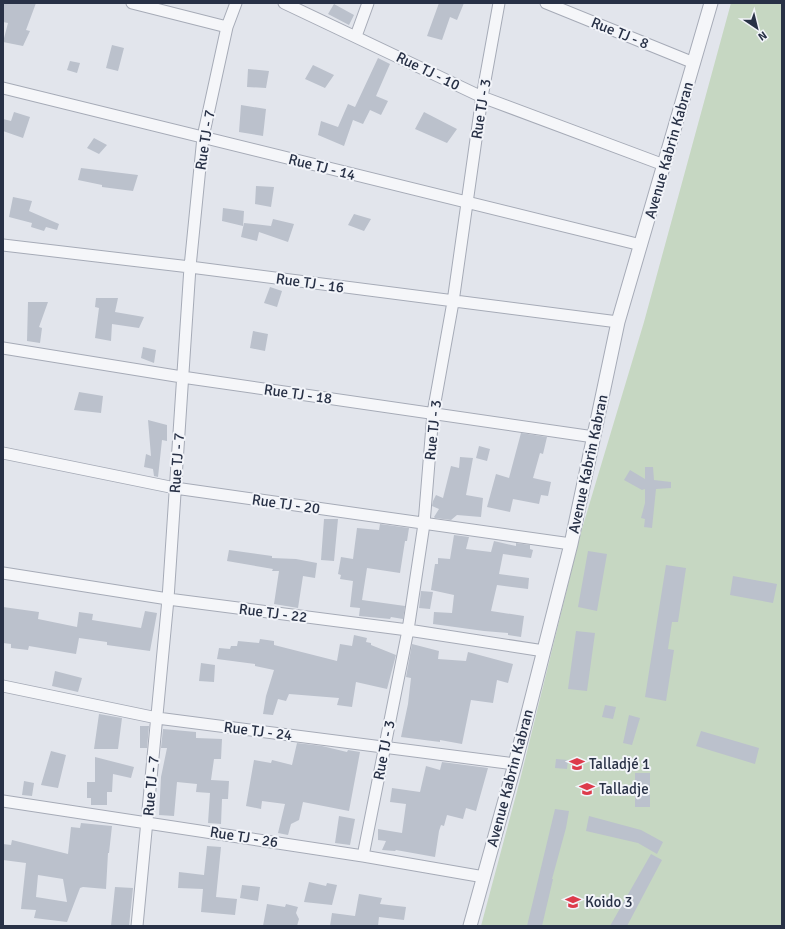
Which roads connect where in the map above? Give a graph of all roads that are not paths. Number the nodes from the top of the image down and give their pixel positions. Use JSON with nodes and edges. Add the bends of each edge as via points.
{"nodes":[{"id":1,"x":132,"y":3,"type":"edge"},
{"id":2,"x":236,"y":3,"type":"edge"},
{"id":3,"x":284,"y":3,"type":"edge"},
{"id":4,"x":368,"y":3,"type":"edge"},
{"id":5,"x":499,"y":3,"type":"edge"},
{"id":6,"x":546,"y":3,"type":"edge"},
{"id":7,"x":711,"y":3,"type":"edge"},
{"id":8,"x":227,"y":27,"type":"junction"},
{"id":9,"x":356,"y":36,"type":"junction"},
{"id":10,"x":694,"y":63,"type":"junction"},
{"id":11,"x":3,"y":88,"type":"edge"},
{"id":12,"x":482,"y":97,"type":"junction"},
{"id":13,"x":203,"y":137,"type":"junction"},
{"id":14,"x":664,"y":165,"type":"junction"},
{"id":15,"x":467,"y":202,"type":"junction"},
{"id":16,"x":3,"y":245,"type":"edge"},
{"id":17,"x":641,"y":245,"type":"junction"},
{"id":18,"x":190,"y":267,"type":"junction"},
{"id":19,"x":453,"y":302,"type":"junction"},
{"id":20,"x":618,"y":322,"type":"junction"},
{"id":21,"x":3,"y":348,"type":"edge"},
{"id":22,"x":182,"y":377,"type":"junction"},
{"id":23,"x":433,"y":413,"type":"junction"},
{"id":24,"x":594,"y":437,"type":"junction"},
{"id":25,"x":3,"y":453,"type":"edge"},
{"id":26,"x":175,"y":488,"type":"junction"},
{"id":27,"x":424,"y":524,"type":"junction"},
{"id":28,"x":571,"y":544,"type":"junction"},
{"id":29,"x":3,"y":573,"type":"edge"},
{"id":30,"x":168,"y":599,"type":"junction"},
{"id":31,"x":408,"y":630,"type":"junction"},
{"id":32,"x":544,"y":651,"type":"junction"},
{"id":33,"x":3,"y":686,"type":"edge"},
{"id":34,"x":157,"y":718,"type":"junction"},
{"id":35,"x":384,"y":747,"type":"junction"},
{"id":36,"x":515,"y":764,"type":"junction"},
{"id":37,"x":3,"y":801,"type":"edge"},
{"id":38,"x":147,"y":823,"type":"junction"},
{"id":39,"x":363,"y":856,"type":"junction"},
{"id":40,"x":484,"y":877,"type":"junction"},
{"id":41,"x":137,"y":926,"type":"edge"},
{"id":42,"x":470,"y":926,"type":"edge"}],
"edges":[{"from":1,"to":8,"type":"street"},
{"from":2,"to":8,"type":"street","name":"Rue TJ - 7"},
{"from":3,"to":9,"type":"street","name":"Rue TJ - 10"},
{"from":4,"to":9,"type":"street"},
{"from":5,"to":12,"type":"street","name":"Rue TJ - 3"},
{"from":6,"to":10,"type":"street","name":"Rue TJ - 8"},
{"from":7,"to":10,"type":"street","name":"Avenue Kabrin Kabran"},
{"from":8,"to":13,"type":"street","name":"Rue TJ - 7"},
{"from":9,"to":12,"type":"street","name":"Rue TJ - 10"},
{"from":10,"to":14,"type":"street","name":"Avenue Kabrin Kabran"},
{"from":11,"to":13,"type":"street","name":"Rue TJ - 14"},
{"from":12,"to":14,"type":"street","name":"Rue TJ - 10"},
{"from":12,"to":15,"type":"street","name":"Rue TJ - 3"},
{"from":13,"to":15,"type":"street","name":"Rue TJ - 14"},
{"from":13,"to":18,"type":"street","name":"Rue TJ - 7"},
{"from":14,"to":17,"type":"street","name":"Avenue Kabrin Kabran"},
{"from":15,"to":17,"type":"street","name":"Rue TJ - 14"},
{"from":15,"to":19,"type":"street","name":"Rue TJ - 3"},
{"from":16,"to":18,"type":"street","name":"Rue TJ - 16"},
{"from":17,"to":20,"type":"street","name":"Avenue Kabrin Kabran"},
{"from":18,"to":19,"type":"street","name":"Rue TJ - 16"},
{"from":18,"to":22,"type":"street","name":"Rue TJ - 7"},
{"from":19,"to":20,"type":"street","name":"Rue TJ - 16"},
{"from":19,"to":23,"type":"street","name":"Rue TJ - 3"},
{"from":20,"to":24,"type":"street","name":"Avenue Kabrin Kabran"},
{"from":21,"to":22,"type":"street","name":"Rue TJ - 18"},
{"from":22,"to":23,"type":"street","name":"Rue TJ - 18"},
{"from":22,"to":26,"type":"street","name":"Rue TJ - 7"},
{"from":23,"to":24,"type":"street","name":"Rue TJ - 18"},
{"from":23,"to":27,"type":"street","name":"Rue TJ - 3"},
{"from":24,"to":28,"type":"street","name":"Avenue Kabrin Kabran"},
{"from":25,"to":26,"type":"street","name":"Rue TJ - 20"},
{"from":26,"to":27,"type":"street","name":"Rue TJ - 20"},
{"from":26,"to":30,"type":"street","name":"Rue TJ - 7"},
{"from":27,"to":28,"type":"street","name":"Rue TJ - 20"},
{"from":27,"to":31,"type":"street","name":"Rue TJ - 3"},
{"from":28,"to":32,"type":"street","name":"Avenue Kabrin Kabran"},
{"from":29,"to":30,"type":"street","name":"Rue TJ - 22"},
{"from":30,"to":31,"type":"street","name":"Rue TJ - 22"},
{"from":30,"to":34,"type":"street","name":"Rue TJ - 7"},
{"from":31,"to":32,"type":"street","name":"Rue TJ - 22"},
{"from":31,"to":35,"type":"street","name":"Rue TJ - 3"},
{"from":32,"to":36,"type":"street","name":"Avenue Kabrin Kabran"},
{"from":33,"to":34,"type":"street","name":"Rue TJ - 24"},
{"from":34,"to":35,"type":"street","name":"Rue TJ - 24"},
{"from":34,"to":38,"type":"street","name":"Rue TJ - 7"},
{"from":35,"to":36,"type":"street","name":"Rue TJ - 24"},
{"from":35,"to":39,"type":"street","name":"Rue TJ - 3"},
{"from":36,"to":40,"type":"street","name":"Avenue Kabrin Kabran"},
{"from":37,"to":38,"type":"street","name":"Rue TJ - 26"},
{"from":38,"to":39,"type":"street","name":"Rue TJ - 26"},
{"from":38,"to":41,"type":"street","name":"Rue TJ - 7"},
{"from":39,"to":40,"type":"street","name":"Rue TJ - 26"},
{"from":40,"to":42,"type":"street","name":"Avenue Kabrin Kabran"}]}
